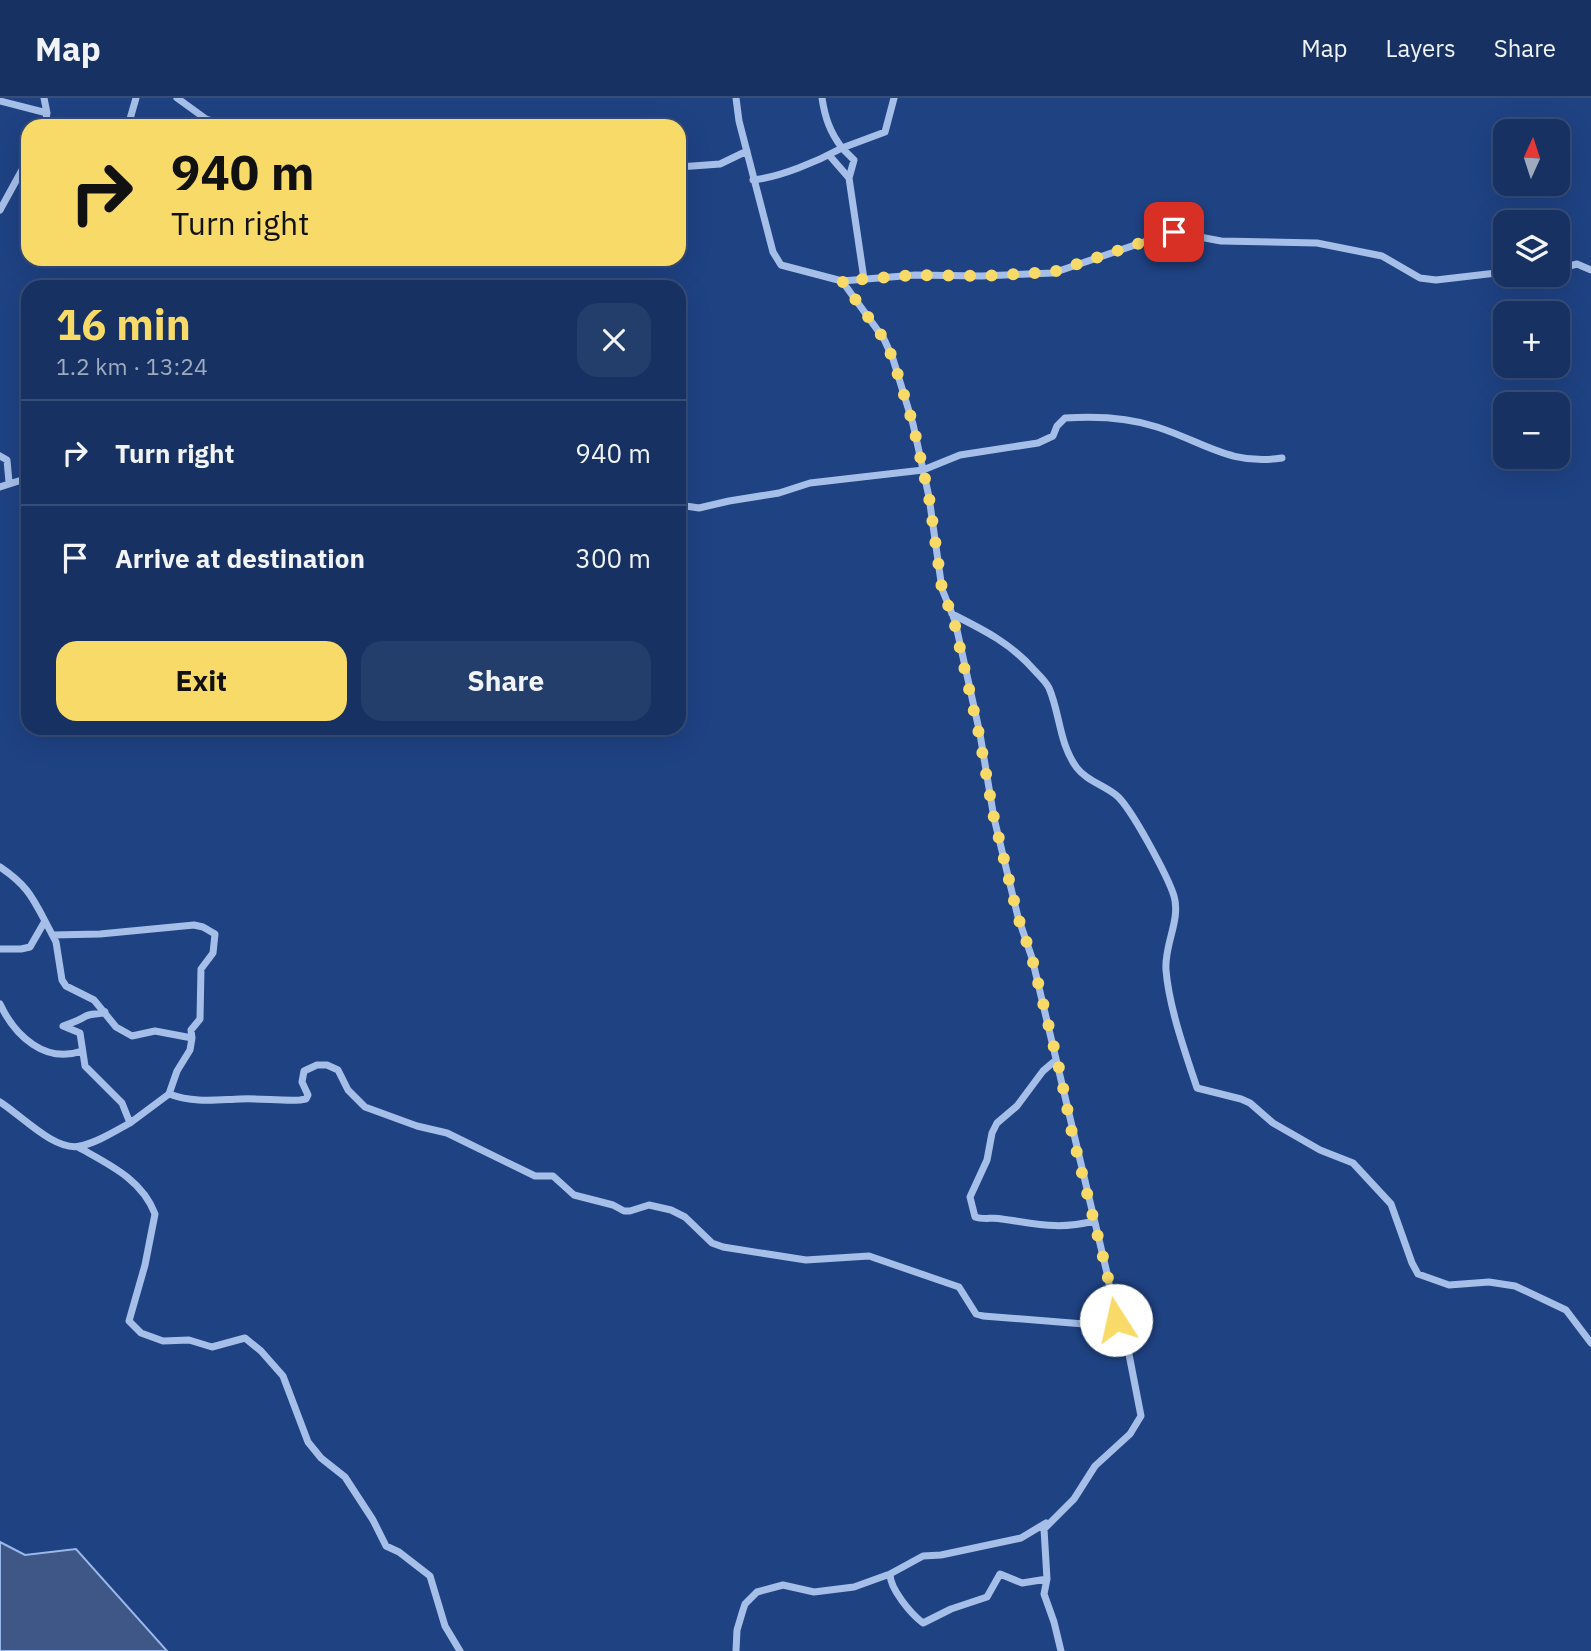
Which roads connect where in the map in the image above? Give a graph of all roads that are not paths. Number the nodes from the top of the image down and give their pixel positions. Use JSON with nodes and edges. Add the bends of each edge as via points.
{"nodes":[{"id":1,"x":44,"y":98,"type":"edge"},
{"id":2,"x":136,"y":98,"type":"edge"},
{"id":3,"x":177,"y":98,"type":"edge"},
{"id":4,"x":736,"y":98,"type":"edge"},
{"id":5,"x":822,"y":98,"type":"edge"},
{"id":6,"x":894,"y":98,"type":"edge"},
{"id":7,"x":0,"y":101,"type":"edge"},
{"id":8,"x":47,"y":113,"type":"junction"},
{"id":9,"x":47,"y":119,"type":"edge"},
{"id":10,"x":130,"y":119,"type":"edge"},
{"id":11,"x":206,"y":119,"type":"edge"},
{"id":12,"x":842,"y":148,"type":"junction"},
{"id":13,"x":747,"y":151,"type":"junction"},
{"id":14,"x":829,"y":155,"type":"junction"},
{"id":15,"x":686,"y":166,"type":"edge"},
{"id":16,"x":21,"y":172,"type":"edge"},
{"id":17,"x":849,"y":178,"type":"junction"},
{"id":18,"x":754,"y":180,"type":"junction"},
{"id":19,"x":0,"y":210,"type":"edge"},
{"id":20,"x":1570,"y":265,"type":"edge"},
{"id":21,"x":1591,"y":270,"type":"edge"},
{"id":22,"x":1493,"y":273,"type":"edge"},
{"id":23,"x":864,"y":279,"type":"junction"},
{"id":24,"x":842,"y":281,"type":"junction"},
{"id":25,"x":0,"y":456,"type":"edge"},
{"id":26,"x":1282,"y":458,"type":"dead end"},
{"id":27,"x":923,"y":470,"type":"junction"},
{"id":28,"x":21,"y":479,"type":"edge"},
{"id":29,"x":9,"y":482,"type":"junction"},
{"id":30,"x":0,"y":487,"type":"edge"},
{"id":31,"x":686,"y":506,"type":"edge"},
{"id":32,"x":952,"y":614,"type":"junction"},
{"id":33,"x":0,"y":867,"type":"edge"},
{"id":34,"x":45,"y":921,"type":"junction"},
{"id":35,"x":53,"y":935,"type":"junction"},
{"id":36,"x":0,"y":949,"type":"edge"},
{"id":37,"x":0,"y":1004,"type":"edge"},
{"id":38,"x":105,"y":1012,"type":"junction"},
{"id":39,"x":192,"y":1038,"type":"junction"},
{"id":40,"x":82,"y":1051,"type":"junction"},
{"id":41,"x":1056,"y":1060,"type":"junction"},
{"id":42,"x":169,"y":1094,"type":"junction"},
{"id":43,"x":0,"y":1102,"type":"edge"},
{"id":44,"x":131,"y":1124,"type":"junction"},
{"id":45,"x":78,"y":1147,"type":"junction"},
{"id":46,"x":1094,"y":1221,"type":"junction"},
{"id":47,"x":1116,"y":1320,"type":"junction"},
{"id":48,"x":1591,"y":1343,"type":"edge"},
{"id":49,"x":1053,"y":1520,"type":"junction"},
{"id":50,"x":890,"y":1574,"type":"junction"},
{"id":51,"x":1047,"y":1579,"type":"junction"},
{"id":52,"x":460,"y":1651,"type":"edge"},
{"id":53,"x":736,"y":1651,"type":"edge"},
{"id":54,"x":1061,"y":1651,"type":"edge"}],
"edges":[{"from":1,"to":8,"type":"street"},
{"from":2,"to":10,"type":"street"},
{"from":3,"to":11,"type":"street"},
{"from":4,"to":13,"type":"street"},
{"from":5,"to":12,"type":"street","via":[[832,135]]},
{"from":6,"to":12,"type":"street","via":[[885,132]]},
{"from":7,"to":8,"type":"street"},
{"from":8,"to":9,"type":"street"},
{"from":12,"to":14,"type":"street"},
{"from":12,"to":17,"type":"street","via":[[854,160]]},
{"from":13,"to":15,"type":"street","via":[[720,164]]},
{"from":13,"to":18,"type":"street"},
{"from":14,"to":17,"type":"street"},
{"from":14,"to":18,"type":"street"},
{"from":16,"to":19,"type":"street"},
{"from":17,"to":23,"type":"street"},
{"from":18,"to":24,"type":"street","via":[[773,252],[781,265]]},
{"from":20,"to":21,"type":"street"},
{"from":22,"to":23,"type":"street","via":[[1420,278],[1382,256],[1317,243],[1221,241],[1174,232],[1053,272]]},
{"from":23,"to":24,"type":"street"},
{"from":24,"to":27,"type":"street","via":[[872,320],[893,359]]},
{"from":25,"to":29,"type":"street","via":[[7,460]]},
{"from":26,"to":27,"type":"street","via":[[1238,459],[1157,427],[1086,416],[1065,418],[1054,436],[1038,443],[960,455]]},
{"from":27,"to":31,"type":"street","via":[[810,483],[699,508]]},
{"from":27,"to":32,"type":"street","via":[[942,589]]},
{"from":28,"to":29,"type":"street"},
{"from":29,"to":30,"type":"street"},
{"from":32,"to":41,"type":"street","via":[[999,840]]},
{"from":32,"to":48,"type":"street","via":[[1003,640],[1048,687],[1077,768],[1119,797],[1171,887],[1177,912],[1166,968],[1197,1088],[1250,1103],[1273,1123],[1353,1163],[1391,1204],[1418,1274],[1449,1284],[1515,1286],[1566,1310]]},
{"from":33,"to":34,"type":"street","via":[[20,881]]},
{"from":34,"to":35,"type":"street"},
{"from":34,"to":36,"type":"street","via":[[30,947]]},
{"from":35,"to":38,"type":"street","via":[[66,986],[94,1000]]},
{"from":35,"to":39,"type":"street","via":[[194,925],[215,934],[213,953],[201,970],[200,1018],[191,1030]]},
{"from":37,"to":40,"type":"street","via":[[8,1021],[40,1051],[71,1055]]},
{"from":38,"to":39,"type":"street","via":[[116,1027],[132,1036],[155,1031]]},
{"from":38,"to":40,"type":"street","via":[[64,1026],[80,1033]]},
{"from":39,"to":42,"type":"street"},
{"from":40,"to":44,"type":"street","via":[[85,1066],[122,1103]]},
{"from":41,"to":46,"type":"street"},
{"from":41,"to":46,"type":"street","via":[[997,1123],[973,1186],[971,1205],[980,1219],[1054,1227]]},
{"from":42,"to":44,"type":"street"},
{"from":42,"to":47,"type":"street","via":[[205,1102],[306,1099],[304,1071],[327,1065],[338,1070],[353,1097],[365,1107],[447,1133],[535,1176],[547,1174],[580,1198],[624,1211],[649,1205],[671,1210],[723,1247],[806,1259],[869,1256],[959,1287],[982,1316],[1084,1324]]},
{"from":43,"to":45,"type":"street","via":[[51,1141]]},
{"from":44,"to":45,"type":"street"},
{"from":45,"to":52,"type":"street","via":[[121,1170],[155,1214],[129,1323],[163,1341],[189,1340],[212,1347],[245,1338],[261,1350],[285,1380],[308,1442],[345,1477],[386,1546],[433,1581],[445,1626]]},
{"from":46,"to":47,"type":"street"},
{"from":47,"to":49,"type":"street","via":[[1127,1344],[1141,1416]]},
{"from":49,"to":50,"type":"street","via":[[1021,1538],[923,1556]]},
{"from":49,"to":51,"type":"street","via":[[1044,1529]]},
{"from":50,"to":51,"type":"street","via":[[901,1598],[923,1623],[987,1597],[1000,1574],[1022,1583]]},
{"from":50,"to":53,"type":"street","via":[[841,1589],[814,1592],[783,1585],[757,1592],[745,1604]]},
{"from":51,"to":54,"type":"street","via":[[1044,1594]]}]}
